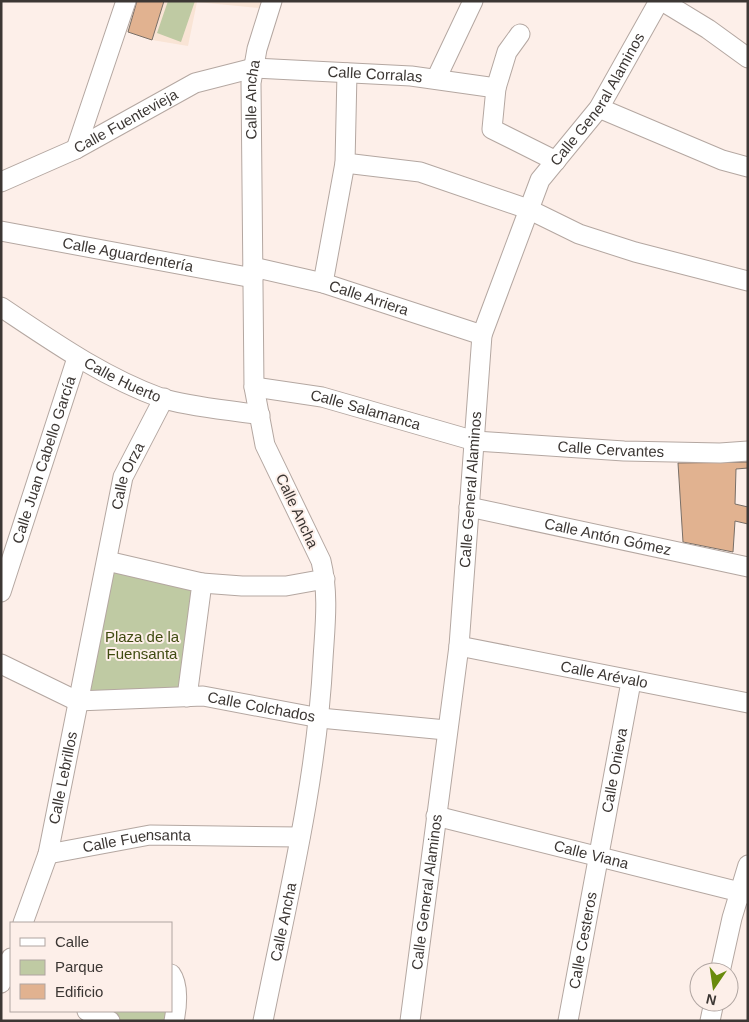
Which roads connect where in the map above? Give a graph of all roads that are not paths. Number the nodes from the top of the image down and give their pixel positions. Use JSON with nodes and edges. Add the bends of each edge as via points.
{"nodes":[{"id":1,"x":126,"y":1,"type":"edge"},
{"id":2,"x":272,"y":1,"type":"edge"},
{"id":3,"x":473,"y":1,"type":"edge"},
{"id":4,"x":660,"y":1,"type":"edge"},
{"id":5,"x":520,"y":34,"type":"dead end"},
{"id":6,"x":748,"y":58,"type":"edge"},
{"id":7,"x":254,"y":68,"type":"junction"},
{"id":8,"x":347,"y":73,"type":"junction"},
{"id":9,"x":436,"y":79,"type":"junction"},
{"id":10,"x":496,"y":88,"type":"junction"},
{"id":11,"x":599,"y":108,"type":"junction"},
{"id":12,"x":76,"y":149,"type":"junction"},
{"id":13,"x":556,"y":161,"type":"junction"},
{"id":14,"x":345,"y":163,"type":"junction"},
{"id":15,"x":748,"y":167,"type":"edge"},
{"id":16,"x":1,"y":182,"type":"edge"},
{"id":17,"x":528,"y":209,"type":"junction"},
{"id":18,"x":1,"y":231,"type":"edge"},
{"id":19,"x":253,"y":272,"type":"junction"},
{"id":20,"x":748,"y":281,"type":"edge"},
{"id":21,"x":323,"y":283,"type":"junction"},
{"id":22,"x":1,"y":307,"type":"edge"},
{"id":23,"x":482,"y":335,"type":"junction"},
{"id":24,"x":77,"y":358,"type":"junction"},
{"id":25,"x":254,"y":387,"type":"junction"},
{"id":26,"x":164,"y":398,"type":"junction"},
{"id":27,"x":260,"y":416,"type":"junction"},
{"id":28,"x":475,"y":441,"type":"junction"},
{"id":29,"x":748,"y":451,"type":"edge"},
{"id":30,"x":469,"y":507,"type":"junction"},
{"id":31,"x":107,"y":561,"type":"junction"},
{"id":32,"x":748,"y":567,"type":"edge"},
{"id":33,"x":325,"y":578,"type":"junction"},
{"id":34,"x":202,"y":583,"type":"junction"},
{"id":35,"x":1,"y":592,"type":"edge"},
{"id":36,"x":459,"y":646,"type":"junction"},
{"id":37,"x":1,"y":664,"type":"edge"},
{"id":38,"x":631,"y":682,"type":"junction"},
{"id":39,"x":187,"y":696,"type":"junction"},
{"id":40,"x":77,"y":700,"type":"junction"},
{"id":41,"x":748,"y":703,"type":"edge"},
{"id":42,"x":320,"y":718,"type":"junction"},
{"id":43,"x":446,"y":730,"type":"junction"},
{"id":44,"x":436,"y":816,"type":"junction"},
{"id":45,"x":300,"y":837,"type":"junction"},
{"id":46,"x":48,"y":854,"type":"junction"},
{"id":47,"x":598,"y":859,"type":"junction"},
{"id":48,"x":748,"y":865,"type":"edge"},
{"id":49,"x":743,"y":893,"type":"edge"},
{"id":50,"x":24,"y":922,"type":"edge"},
{"id":51,"x":10,"y":962,"type":"edge"},
{"id":52,"x":723,"y":962,"type":"edge"},
{"id":53,"x":172,"y":975,"type":"edge"},
{"id":54,"x":6,"y":979,"type":"edge"},
{"id":55,"x":89,"y":1012,"type":"edge"},
{"id":56,"x":110,"y":1021,"type":"edge"},
{"id":57,"x":174,"y":1021,"type":"edge"},
{"id":58,"x":263,"y":1021,"type":"edge"},
{"id":59,"x":410,"y":1021,"type":"edge"},
{"id":60,"x":568,"y":1021,"type":"edge"}],
"edges":[{"from":1,"to":12,"type":"street"},
{"from":2,"to":7,"type":"street","name":"Calle Ancha"},
{"from":3,"to":9,"type":"street"},
{"from":4,"to":6,"type":"street","via":[[708,29]]},
{"from":4,"to":11,"type":"street","name":"Calle General Alaminos"},
{"from":5,"to":10,"type":"street","via":[[507,52]]},
{"from":7,"to":8,"type":"street","name":"Calle Corralas"},
{"from":7,"to":12,"type":"street","name":"Calle Fuentevieja","via":[[196,83]]},
{"from":7,"to":19,"type":"street","name":"Calle Ancha","via":[[251,83]]},
{"from":8,"to":9,"type":"street","name":"Calle Corralas"},
{"from":8,"to":14,"type":"street"},
{"from":9,"to":10,"type":"street","name":"Calle Corralas"},
{"from":10,"to":13,"type":"street","via":[[492,128]]},
{"from":11,"to":13,"type":"street","name":"Calle General Alaminos"},
{"from":11,"to":15,"type":"street","via":[[722,160]]},
{"from":12,"to":16,"type":"street","name":"Calle Fuentevieja"},
{"from":13,"to":17,"type":"street","name":"Calle General Alaminos","via":[[540,180]]},
{"from":14,"to":17,"type":"street","via":[[420,172]]},
{"from":14,"to":21,"type":"street"},
{"from":17,"to":20,"type":"street","via":[[580,234]]},
{"from":17,"to":23,"type":"street","name":"Calle General Alaminos"},
{"from":18,"to":19,"type":"street","name":"Calle Aguardentería"},
{"from":19,"to":21,"type":"street","name":"Calle Arriera"},
{"from":19,"to":25,"type":"street","name":"Calle Ancha"},
{"from":21,"to":23,"type":"street","name":"Calle Arriera"},
{"from":22,"to":24,"type":"street","name":"Calle Huerto"},
{"from":23,"to":28,"type":"street","name":"Calle General Alaminos"},
{"from":24,"to":26,"type":"street","name":"Calle Huerto","via":[[138,389]]},
{"from":24,"to":35,"type":"street","name":"Calle Juan Cabello García"},
{"from":25,"to":27,"type":"street","name":"Calle Ancha"},
{"from":25,"to":28,"type":"street","name":"Calle Salamanca","via":[[322,397]]},
{"from":26,"to":27,"type":"street","name":"Calle Huerto"},
{"from":26,"to":31,"type":"street","name":"Calle Orza","via":[[124,478]]},
{"from":27,"to":33,"type":"street","name":"Calle Ancha","via":[[265,444],[321,562]]},
{"from":28,"to":29,"type":"street","name":"Calle Cervantes","via":[[624,451]]},
{"from":28,"to":30,"type":"street","name":"Calle General Alaminos"},
{"from":30,"to":32,"type":"street","name":"Calle Antón Gómez"},
{"from":30,"to":36,"type":"street","name":"Calle General Alaminos"},
{"from":31,"to":34,"type":"street"},
{"from":31,"to":40,"type":"street"},
{"from":33,"to":34,"type":"street","via":[[286,586]]},
{"from":33,"to":42,"type":"street","name":"Calle Ancha"},
{"from":34,"to":39,"type":"street"},
{"from":36,"to":38,"type":"street","name":"Calle Arévalo"},
{"from":36,"to":43,"type":"street","name":"Calle General Alaminos"},
{"from":37,"to":40,"type":"street"},
{"from":38,"to":41,"type":"street","name":"Calle Arévalo"},
{"from":38,"to":47,"type":"street","name":"Calle Onieva"},
{"from":39,"to":40,"type":"street","name":"Calle Colchados"},
{"from":39,"to":42,"type":"street","name":"Calle Colchados","via":[[203,696]]},
{"from":40,"to":46,"type":"street","name":"Calle Lebrillos","via":[[71,750]]},
{"from":42,"to":43,"type":"street","name":"Calle Colchados"},
{"from":42,"to":45,"type":"street","name":"Calle Ancha"},
{"from":43,"to":44,"type":"street","name":"Calle General Alaminos"},
{"from":44,"to":47,"type":"street","name":"Calle Viana"},
{"from":44,"to":59,"type":"street","name":"Calle General Alaminos"},
{"from":45,"to":46,"type":"street","name":"Calle Fuensanta","via":[[150,835]]},
{"from":45,"to":58,"type":"street","name":"Calle Ancha"},
{"from":46,"to":50,"type":"street"},
{"from":47,"to":49,"type":"street","name":"Calle Viana"},
{"from":47,"to":60,"type":"street","name":"Calle Cesteros"},
{"from":48,"to":49,"type":"street"},
{"from":49,"to":52,"type":"street"},
{"from":51,"to":54,"type":"street"},
{"from":53,"to":57,"type":"street","via":[[175,978]]},
{"from":55,"to":56,"type":"street"}]}
